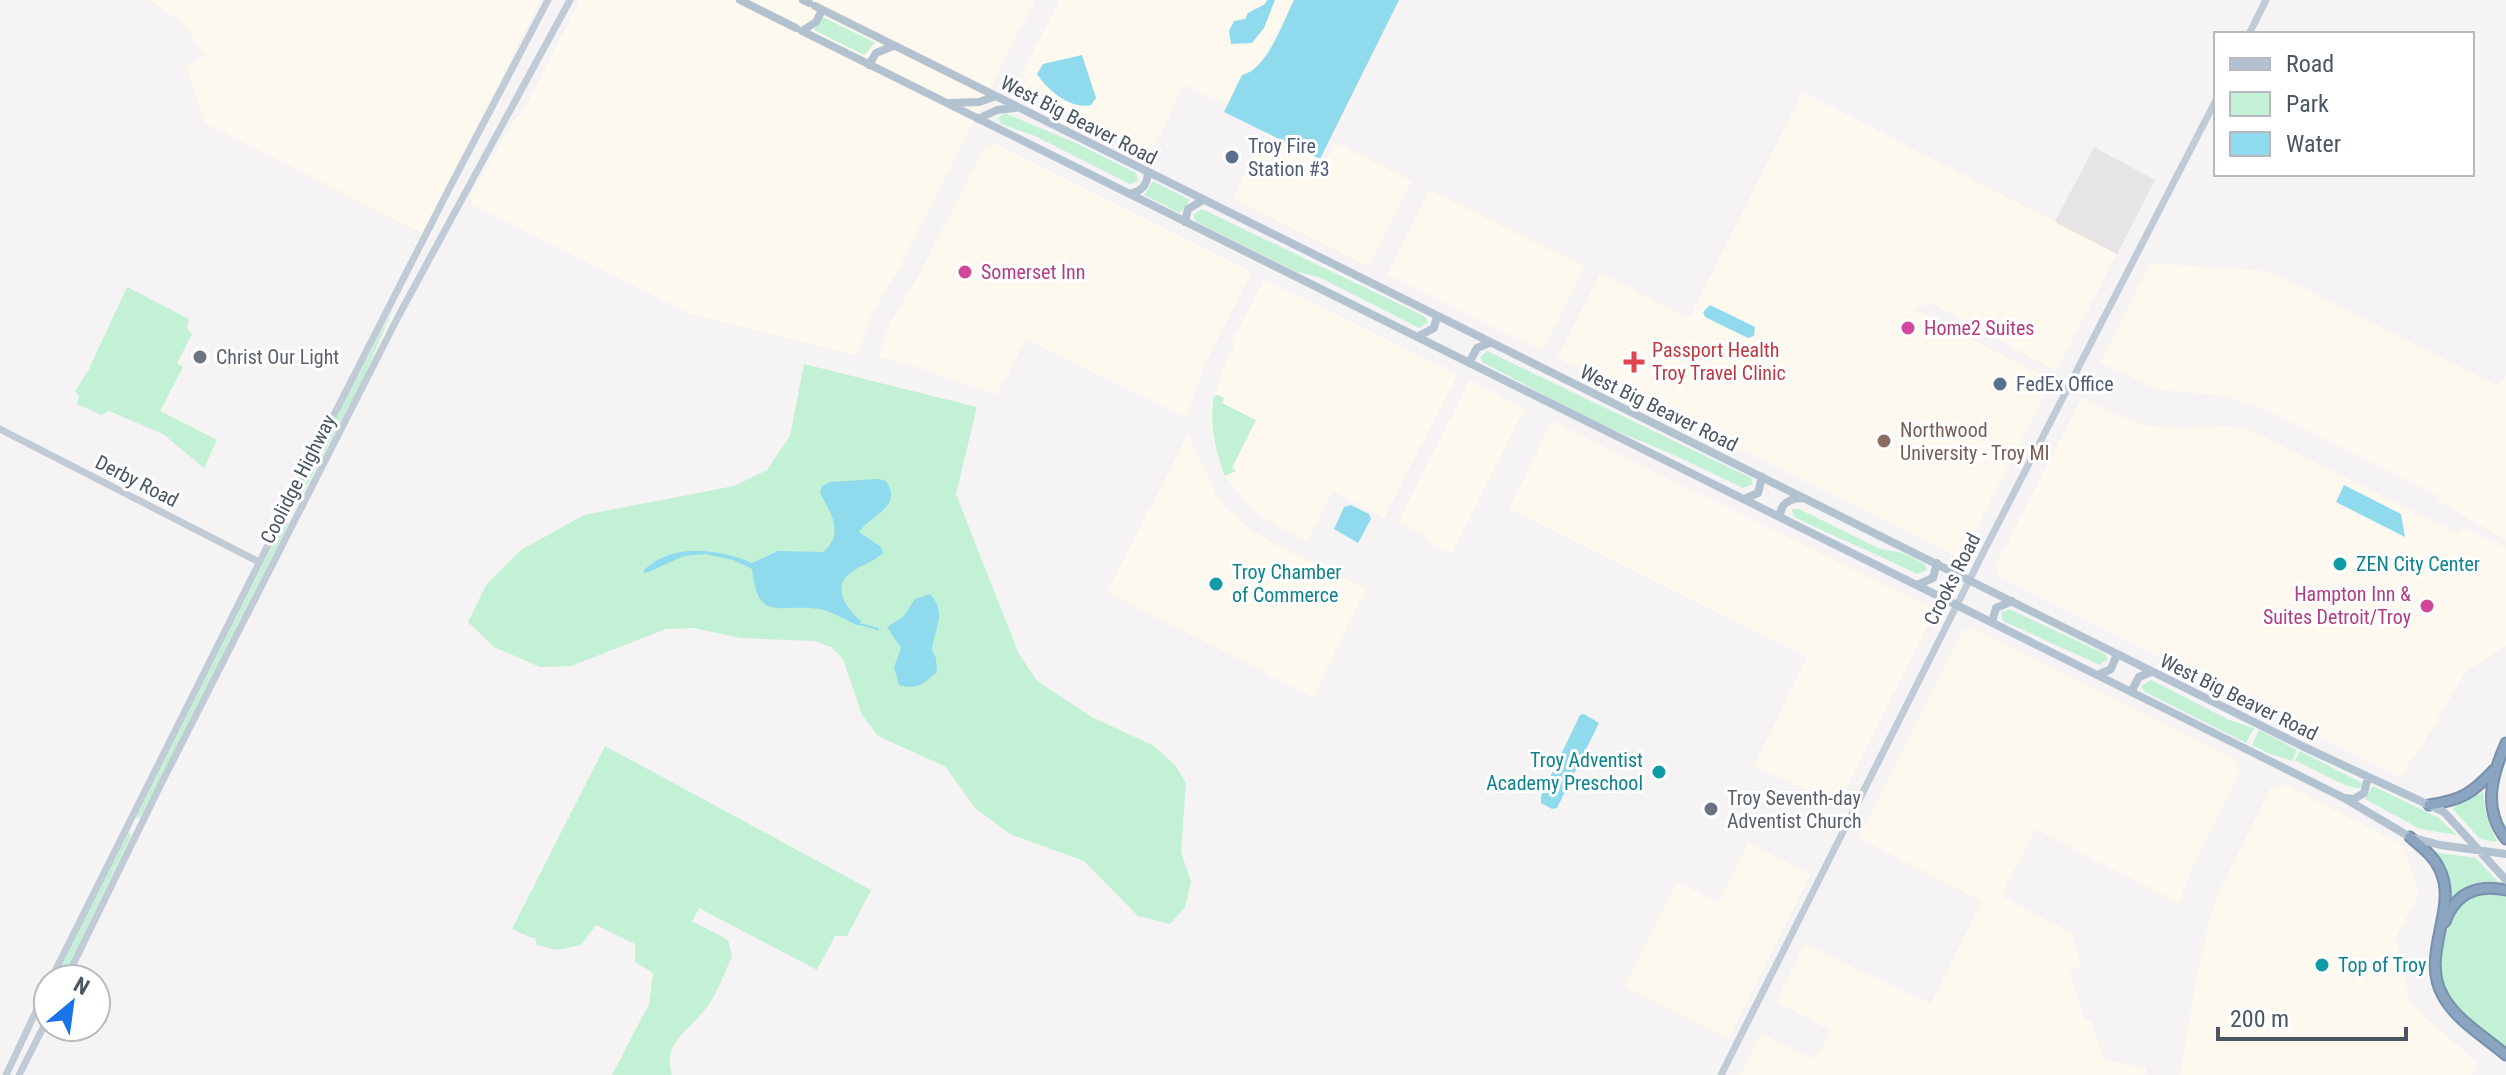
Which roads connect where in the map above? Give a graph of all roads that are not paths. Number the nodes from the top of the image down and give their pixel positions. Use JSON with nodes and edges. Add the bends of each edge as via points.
{"nodes":[{"id":1,"x":548,"y":0,"type":"edge"},
{"id":2,"x":570,"y":0,"type":"edge"},
{"id":3,"x":740,"y":0,"type":"edge"},
{"id":4,"x":2266,"y":0,"type":"edge"},
{"id":5,"x":812,"y":5,"type":"edge"},
{"id":6,"x":799,"y":30,"type":"junction"},
{"id":7,"x":2250,"y":32,"type":"edge"},
{"id":8,"x":894,"y":46,"type":"junction"},
{"id":9,"x":869,"y":65,"type":"junction"},
{"id":10,"x":505,"y":82,"type":"junction"},
{"id":11,"x":996,"y":96,"type":"junction"},
{"id":12,"x":519,"y":97,"type":"junction"},
{"id":13,"x":948,"y":103,"type":"junction"},
{"id":14,"x":2214,"y":104,"type":"edge"},
{"id":15,"x":1020,"y":108,"type":"junction"},
{"id":16,"x":978,"y":119,"type":"junction"},
{"id":17,"x":1148,"y":173,"type":"junction"},
{"id":18,"x":1129,"y":195,"type":"junction"},
{"id":19,"x":1203,"y":200,"type":"junction"},
{"id":20,"x":1185,"y":222,"type":"junction"},
{"id":21,"x":391,"y":303,"type":"junction"},
{"id":22,"x":399,"y":315,"type":"junction"},
{"id":23,"x":1437,"y":316,"type":"junction"},
{"id":24,"x":1417,"y":338,"type":"junction"},
{"id":25,"x":1490,"y":343,"type":"junction"},
{"id":26,"x":1469,"y":363,"type":"junction"},
{"id":27,"x":0,"y":429,"type":"edge"},
{"id":28,"x":1762,"y":477,"type":"junction"},
{"id":29,"x":1804,"y":498,"type":"junction"},
{"id":30,"x":1743,"y":499,"type":"junction"},
{"id":31,"x":286,"y":509,"type":"junction"},
{"id":32,"x":1780,"y":517,"type":"junction"},
{"id":33,"x":296,"y":518,"type":"junction"},
{"id":34,"x":259,"y":562,"type":"junction"},
{"id":35,"x":1937,"y":563,"type":"junction"},
{"id":36,"x":1970,"y":580,"type":"junction"},
{"id":37,"x":1917,"y":585,"type":"junction"},
{"id":38,"x":2012,"y":601,"type":"junction"},
{"id":39,"x":1957,"y":605,"type":"junction"},
{"id":40,"x":1992,"y":622,"type":"junction"},
{"id":41,"x":2117,"y":654,"type":"junction"},
{"id":42,"x":2152,"y":671,"type":"junction"},
{"id":43,"x":2097,"y":675,"type":"junction"},
{"id":44,"x":2131,"y":692,"type":"junction"},
{"id":45,"x":2506,"y":743,"type":"edge"},
{"id":46,"x":2494,"y":770,"type":"junction"},
{"id":47,"x":2368,"y":777,"type":"junction"},
{"id":48,"x":2344,"y":798,"type":"junction"},
{"id":49,"x":2429,"y":805,"type":"junction"},
{"id":50,"x":2410,"y":837,"type":"junction"},
{"id":51,"x":2506,"y":839,"type":"edge"},
{"id":52,"x":2479,"y":850,"type":"junction"},
{"id":53,"x":2506,"y":854,"type":"edge"},
{"id":54,"x":2506,"y":880,"type":"edge"},
{"id":55,"x":2506,"y":890,"type":"edge"},
{"id":56,"x":2436,"y":948,"type":"junction"},
{"id":57,"x":58,"y":963,"type":"edge"},
{"id":58,"x":73,"y":963,"type":"edge"},
{"id":59,"x":32,"y":1020,"type":"edge"},
{"id":60,"x":35,"y":1043,"type":"edge"},
{"id":61,"x":2506,"y":1055,"type":"edge"},
{"id":62,"x":6,"y":1075,"type":"edge"},
{"id":63,"x":19,"y":1075,"type":"edge"},
{"id":64,"x":1721,"y":1075,"type":"edge"}],
"edges":[{"from":1,"to":10,"type":"main road","name":"Coolidge Highway"},
{"from":2,"to":12,"type":"main road","name":"Coolidge Highway"},
{"from":3,"to":6,"type":"main road"},
{"from":4,"to":7,"type":"main road"},
{"from":5,"to":6,"type":"main road","via":[[816,22]]},
{"from":5,"to":8,"type":"main road","name":"West Big Beaver Road"},
{"from":6,"to":9,"type":"main road"},
{"from":8,"to":9,"type":"main road","via":[[876,53]]},
{"from":8,"to":11,"type":"main road","name":"West Big Beaver Road"},
{"from":9,"to":13,"type":"main road"},
{"from":10,"to":12,"type":"main road","via":[[509,94]]},
{"from":10,"to":21,"type":"main road","name":"Coolidge Highway"},
{"from":11,"to":13,"type":"main road"},
{"from":11,"to":15,"type":"main road","name":"West Big Beaver Road"},
{"from":12,"to":22,"type":"main road","name":"Coolidge Highway"},
{"from":13,"to":16,"type":"main road"},
{"from":14,"to":36,"type":"main road","name":"Crooks Road"},
{"from":15,"to":16,"type":"main road"},
{"from":15,"to":17,"type":"main road","name":"West Big Beaver Road"},
{"from":16,"to":18,"type":"main road"},
{"from":17,"to":18,"type":"main road","via":[[1146,184]]},
{"from":17,"to":19,"type":"main road","name":"West Big Beaver Road"},
{"from":18,"to":20,"type":"main road"},
{"from":19,"to":20,"type":"main road","via":[[1188,209]]},
{"from":19,"to":23,"type":"main road","name":"West Big Beaver Road"},
{"from":20,"to":24,"type":"main road"},
{"from":21,"to":22,"type":"main road","via":[[400,308]]},
{"from":21,"to":31,"type":"main road","name":"Coolidge Highway"},
{"from":22,"to":33,"type":"main road","name":"Coolidge Highway"},
{"from":23,"to":24,"type":"main road","via":[[1430,333]]},
{"from":23,"to":25,"type":"main road","name":"West Big Beaver Road"},
{"from":24,"to":26,"type":"main road"},
{"from":25,"to":26,"type":"main road","via":[[1477,348]]},
{"from":25,"to":28,"type":"main road","name":"West Big Beaver Road"},
{"from":26,"to":30,"type":"main road"},
{"from":27,"to":34,"type":"main road","name":"Derby Road"},
{"from":28,"to":29,"type":"main road","name":"West Big Beaver Road"},
{"from":28,"to":30,"type":"main road","via":[[1758,493]]},
{"from":29,"to":32,"type":"main road","via":[[1787,502]]},
{"from":29,"to":35,"type":"main road","name":"West Big Beaver Road"},
{"from":30,"to":32,"type":"main road"},
{"from":31,"to":33,"type":"main road"},
{"from":31,"to":34,"type":"main road","name":"Coolidge Highway"},
{"from":32,"to":37,"type":"main road"},
{"from":33,"to":58,"type":"main road","name":"Coolidge Highway"},
{"from":34,"to":57,"type":"main road","name":"Coolidge Highway"},
{"from":35,"to":36,"type":"main road","name":"West Big Beaver Road"},
{"from":35,"to":37,"type":"main road","via":[[1933,578]]},
{"from":36,"to":38,"type":"main road","name":"West Big Beaver Road"},
{"from":36,"to":39,"type":"main road","name":"Crooks Road"},
{"from":37,"to":39,"type":"main road"},
{"from":38,"to":40,"type":"main road","via":[[1996,608]]},
{"from":38,"to":41,"type":"main road","name":"West Big Beaver Road"},
{"from":39,"to":40,"type":"main road"},
{"from":39,"to":64,"type":"main road","name":"Crooks Road"},
{"from":40,"to":43,"type":"main road"},
{"from":41,"to":42,"type":"main road","name":"West Big Beaver Road"},
{"from":41,"to":43,"type":"main road","via":[[2111,669]]},
{"from":42,"to":44,"type":"main road","via":[[2139,677]]},
{"from":42,"to":47,"type":"main road","name":"West Big Beaver Road"},
{"from":43,"to":44,"type":"main road"},
{"from":44,"to":48,"type":"main road"},
{"from":45,"to":46,"type":"highway"},
{"from":46,"to":49,"type":"highway","via":[[2467,795]]},
{"from":46,"to":51,"type":"highway","via":[[2493,813]]},
{"from":47,"to":48,"type":"main road","via":[[2364,793]]},
{"from":47,"to":49,"type":"main road","name":"West Big Beaver Road"},
{"from":48,"to":50,"type":"main road"},
{"from":49,"to":52,"type":"main road","name":"West Big Beaver Road","via":[[2451,818]]},
{"from":50,"to":52,"type":"main road"},
{"from":50,"to":56,"type":"highway","via":[[2443,876],[2445,900]]},
{"from":52,"to":53,"type":"main road"},
{"from":52,"to":54,"type":"main road","name":"West Big Beaver Road"},
{"from":55,"to":56,"type":"highway","via":[[2477,889],[2459,898]]},
{"from":56,"to":61,"type":"highway","via":[[2434,967],[2443,996]]},
{"from":59,"to":62,"type":"main road"},
{"from":60,"to":63,"type":"main road"}]}
